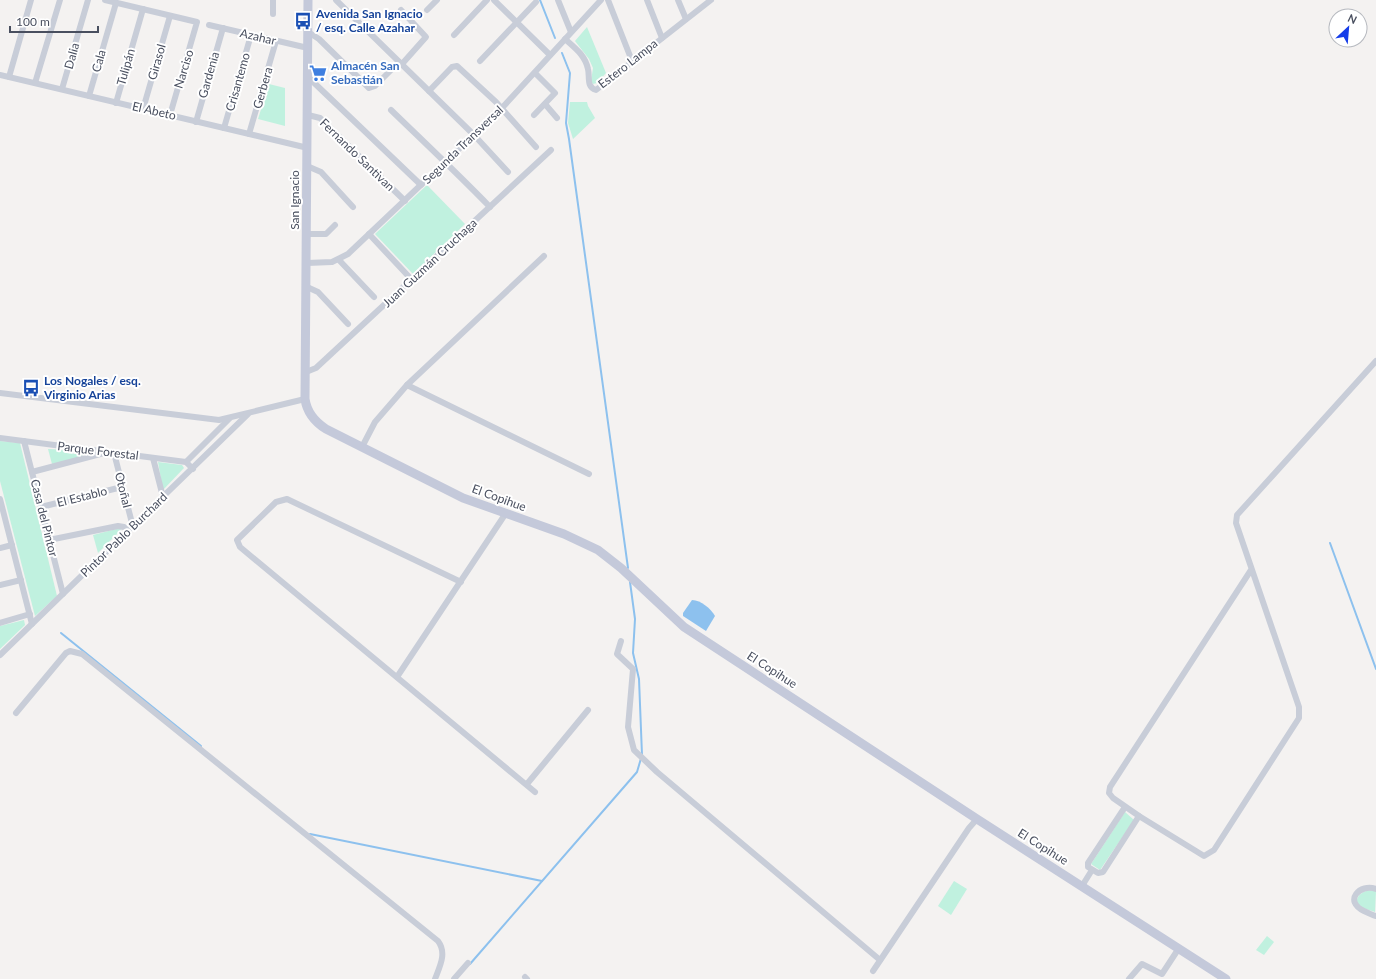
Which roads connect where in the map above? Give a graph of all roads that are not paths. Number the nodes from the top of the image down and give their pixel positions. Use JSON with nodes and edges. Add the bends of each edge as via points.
{"nodes":[{"id":1,"x":31,"y":0,"type":"edge"},
{"id":2,"x":60,"y":0,"type":"edge"},
{"id":3,"x":88,"y":0,"type":"edge"},
{"id":4,"x":105,"y":0,"type":"edge"},
{"id":5,"x":273,"y":0,"type":"edge"},
{"id":6,"x":308,"y":0,"type":"edge"},
{"id":7,"x":336,"y":0,"type":"edge"},
{"id":8,"x":437,"y":0,"type":"edge"},
{"id":9,"x":487,"y":0,"type":"edge"},
{"id":10,"x":494,"y":0,"type":"edge"},
{"id":11,"x":558,"y":0,"type":"edge"},
{"id":12,"x":608,"y":0,"type":"edge"},
{"id":13,"x":647,"y":0,"type":"edge"},
{"id":14,"x":678,"y":0,"type":"edge"},
{"id":15,"x":710,"y":0,"type":"edge"},
{"id":16,"x":598,"y":1,"type":"edge"},
{"id":17,"x":536,"y":2,"type":"dead end"},
{"id":18,"x":116,"y":3,"type":"junction"},
{"id":19,"x":143,"y":9,"type":"junction"},
{"id":20,"x":401,"y":10,"type":"dead end"},
{"id":21,"x":427,"y":10,"type":"dead end"},
{"id":22,"x":273,"y":14,"type":"dead end"},
{"id":23,"x":170,"y":16,"type":"junction"},
{"id":24,"x":686,"y":19,"type":"junction"},
{"id":25,"x":517,"y":22,"type":"junction"},
{"id":26,"x":209,"y":25,"type":"dead end"},
{"id":27,"x":223,"y":28,"type":"junction"},
{"id":28,"x":308,"y":32,"type":"junction"},
{"id":29,"x":571,"y":32,"type":"junction"},
{"id":30,"x":251,"y":35,"type":"junction"},
{"id":31,"x":454,"y":35,"type":"dead end"},
{"id":32,"x":662,"y":38,"type":"junction"},
{"id":33,"x":565,"y":39,"type":"junction"},
{"id":34,"x":276,"y":41,"type":"junction"},
{"id":35,"x":308,"y":48,"type":"junction"},
{"id":36,"x":550,"y":55,"type":"junction"},
{"id":37,"x":480,"y":61,"type":"dead end"},
{"id":38,"x":632,"y":61,"type":"junction"},
{"id":39,"x":400,"y":63,"type":"junction"},
{"id":40,"x":535,"y":73,"type":"junction"},
{"id":41,"x":0,"y":74,"type":"edge"},
{"id":42,"x":9,"y":77,"type":"junction"},
{"id":43,"x":308,"y":77,"type":"junction"},
{"id":44,"x":35,"y":83,"type":"junction"},
{"id":45,"x":62,"y":90,"type":"junction"},
{"id":46,"x":429,"y":91,"type":"junction"},
{"id":47,"x":89,"y":96,"type":"junction"},
{"id":48,"x":116,"y":102,"type":"junction"},
{"id":49,"x":545,"y":104,"type":"junction"},
{"id":50,"x":143,"y":109,"type":"junction"},
{"id":51,"x":501,"y":109,"type":"junction"},
{"id":52,"x":391,"y":110,"type":"dead end"},
{"id":53,"x":170,"y":115,"type":"junction"},
{"id":54,"x":308,"y":115,"type":"junction"},
{"id":55,"x":534,"y":116,"type":"dead end"},
{"id":56,"x":557,"y":118,"type":"dead end"},
{"id":57,"x":196,"y":122,"type":"junction"},
{"id":58,"x":224,"y":128,"type":"junction"},
{"id":59,"x":249,"y":134,"type":"junction"},
{"id":60,"x":474,"y":135,"type":"junction"},
{"id":61,"x":536,"y":147,"type":"dead end"},
{"id":62,"x":308,"y":148,"type":"junction"},
{"id":63,"x":551,"y":150,"type":"dead end"},
{"id":64,"x":446,"y":162,"type":"junction"},
{"id":65,"x":307,"y":166,"type":"junction"},
{"id":66,"x":508,"y":172,"type":"dead end"},
{"id":67,"x":421,"y":185,"type":"junction"},
{"id":68,"x":405,"y":201,"type":"junction"},
{"id":69,"x":354,"y":206,"type":"dead end"},
{"id":70,"x":490,"y":207,"type":"junction"},
{"id":71,"x":335,"y":226,"type":"dead end"},
{"id":72,"x":307,"y":234,"type":"junction"},
{"id":73,"x":369,"y":234,"type":"junction"},
{"id":74,"x":544,"y":256,"type":"dead end"},
{"id":75,"x":339,"y":260,"type":"junction"},
{"id":76,"x":307,"y":263,"type":"junction"},
{"id":77,"x":412,"y":280,"type":"junction"},
{"id":78,"x":307,"y":287,"type":"junction"},
{"id":79,"x":374,"y":297,"type":"dead end"},
{"id":80,"x":348,"y":324,"type":"dead end"},
{"id":81,"x":1376,"y":361,"type":"edge"},
{"id":82,"x":306,"y":372,"type":"junction"},
{"id":83,"x":407,"y":385,"type":"junction"},
{"id":84,"x":0,"y":393,"type":"edge"},
{"id":85,"x":305,"y":399,"type":"junction"},
{"id":86,"x":248,"y":414,"type":"junction"},
{"id":87,"x":228,"y":419,"type":"junction"},
{"id":88,"x":0,"y":438,"type":"edge"},
{"id":89,"x":24,"y":441,"type":"junction"},
{"id":90,"x":362,"y":447,"type":"junction"},
{"id":91,"x":111,"y":452,"type":"junction"},
{"id":92,"x":153,"y":458,"type":"junction"},
{"id":93,"x":186,"y":462,"type":"junction"},
{"id":94,"x":193,"y":469,"type":"junction"},
{"id":95,"x":32,"y":472,"type":"junction"},
{"id":96,"x":589,"y":474,"type":"dead end"},
{"id":97,"x":122,"y":487,"type":"junction"},
{"id":98,"x":163,"y":497,"type":"junction"},
{"id":99,"x":0,"y":499,"type":"edge"},
{"id":100,"x":41,"y":507,"type":"junction"},
{"id":101,"x":2,"y":511,"type":"edge"},
{"id":102,"x":506,"y":513,"type":"junction"},
{"id":103,"x":130,"y":529,"type":"junction"},
{"id":104,"x":49,"y":540,"type":"junction"},
{"id":105,"x":12,"y":545,"type":"junction"},
{"id":106,"x":0,"y":548,"type":"edge"},
{"id":107,"x":1251,"y":570,"type":"junction"},
{"id":108,"x":21,"y":580,"type":"junction"},
{"id":109,"x":461,"y":582,"type":"junction"},
{"id":110,"x":0,"y":585,"type":"edge"},
{"id":111,"x":63,"y":594,"type":"junction"},
{"id":112,"x":30,"y":614,"type":"junction"},
{"id":113,"x":0,"y":623,"type":"edge"},
{"id":114,"x":32,"y":624,"type":"junction"},
{"id":115,"x":621,"y":641,"type":"dead end"},
{"id":116,"x":0,"y":655,"type":"edge"},
{"id":117,"x":396,"y":677,"type":"junction"},
{"id":118,"x":588,"y":710,"type":"dead end"},
{"id":119,"x":16,"y":713,"type":"dead end"},
{"id":120,"x":527,"y":784,"type":"junction"},
{"id":121,"x":535,"y":792,"type":"dead end"},
{"id":122,"x":1125,"y":806,"type":"junction"},
{"id":123,"x":1139,"y":816,"type":"junction"},
{"id":124,"x":977,"y":819,"type":"junction"},
{"id":125,"x":1092,"y":870,"type":"junction"},
{"id":126,"x":1082,"y":886,"type":"junction"},
{"id":127,"x":1376,"y":889,"type":"edge"},
{"id":128,"x":1376,"y":916,"type":"edge"},
{"id":129,"x":1179,"y":948,"type":"junction"},
{"id":130,"x":880,"y":960,"type":"junction"},
{"id":131,"x":468,"y":963,"type":"dead end"},
{"id":132,"x":873,"y":971,"type":"dead end"},
{"id":133,"x":435,"y":979,"type":"edge"},
{"id":134,"x":454,"y":979,"type":"edge"},
{"id":135,"x":1129,"y":979,"type":"edge"},
{"id":136,"x":1226,"y":979,"type":"edge"}],
"edges":[{"from":1,"to":42,"type":"street"},
{"from":2,"to":44,"type":"street"},
{"from":3,"to":45,"type":"street","name":"Dalia"},
{"from":4,"to":18,"type":"street"},
{"from":5,"to":22,"type":"street"},
{"from":6,"to":28,"type":"main road","name":"San Ignacio"},
{"from":7,"to":39,"type":"street"},
{"from":8,"to":21,"type":"street"},
{"from":9,"to":31,"type":"street"},
{"from":10,"to":25,"type":"street"},
{"from":11,"to":29,"type":"street"},
{"from":12,"to":38,"type":"street"},
{"from":13,"to":32,"type":"street"},
{"from":14,"to":24,"type":"street"},
{"from":15,"to":24,"type":"street","name":"Estero Lampa"},
{"from":16,"to":29,"type":"street","name":"Segunda Transversal"},
{"from":17,"to":25,"type":"street"},
{"from":18,"to":19,"type":"street"},
{"from":18,"to":47,"type":"street","name":"Cala"},
{"from":19,"to":23,"type":"street"},
{"from":19,"to":48,"type":"street","name":"Tulipán"},
{"from":20,"to":39,"type":"street","via":[[426,37]]},
{"from":23,"to":50,"type":"street","name":"Girasol"},
{"from":23,"to":53,"type":"street","name":"Narciso","via":[[198,22]]},
{"from":24,"to":32,"type":"street","name":"Estero Lampa"},
{"from":25,"to":36,"type":"street"},
{"from":25,"to":37,"type":"street"},
{"from":26,"to":27,"type":"street","name":"Azahar"},
{"from":27,"to":30,"type":"street","name":"Azahar"},
{"from":27,"to":57,"type":"street","name":"Gardenia"},
{"from":28,"to":35,"type":"main road","name":"San Ignacio"},
{"from":28,"to":39,"type":"street","via":[[319,39],[369,88],[375,86]]},
{"from":29,"to":33,"type":"street","name":"Segunda Transversal"},
{"from":30,"to":34,"type":"street","name":"Azahar"},
{"from":30,"to":58,"type":"street","name":"Crisantemo"},
{"from":32,"to":38,"type":"street","name":"Estero Lampa"},
{"from":33,"to":36,"type":"street","name":"Segunda Transversal"},
{"from":33,"to":38,"type":"street","name":"Estero Lampa","via":[[584,58],[589,84],[594,90]]},
{"from":34,"to":35,"type":"street","name":"Azahar"},
{"from":34,"to":59,"type":"street","name":"Gerbera"},
{"from":35,"to":43,"type":"main road","name":"San Ignacio"},
{"from":36,"to":40,"type":"street","name":"Segunda Transversal"},
{"from":39,"to":46,"type":"street"},
{"from":40,"to":49,"type":"street","via":[[555,93]]},
{"from":40,"to":51,"type":"street","name":"Segunda Transversal"},
{"from":41,"to":42,"type":"street","name":"El Abeto"},
{"from":42,"to":44,"type":"street","name":"El Abeto"},
{"from":43,"to":54,"type":"main road","name":"San Ignacio"},
{"from":43,"to":67,"type":"street"},
{"from":44,"to":45,"type":"street","name":"El Abeto"},
{"from":45,"to":47,"type":"street","name":"El Abeto"},
{"from":46,"to":51,"type":"street","via":[[455,65]]},
{"from":46,"to":60,"type":"street"},
{"from":47,"to":48,"type":"street","name":"El Abeto"},
{"from":48,"to":50,"type":"street","name":"El Abeto"},
{"from":49,"to":55,"type":"street"},
{"from":49,"to":56,"type":"street"},
{"from":50,"to":53,"type":"street","name":"El Abeto"},
{"from":51,"to":60,"type":"street","name":"Segunda Transversal"},
{"from":51,"to":61,"type":"street"},
{"from":52,"to":64,"type":"street"},
{"from":53,"to":57,"type":"street","name":"El Abeto"},
{"from":54,"to":62,"type":"main road","name":"San Ignacio"},
{"from":54,"to":68,"type":"street","name":"Fernando Santivan","via":[[322,120]]},
{"from":57,"to":58,"type":"street","name":"El Abeto"},
{"from":58,"to":59,"type":"street","name":"El Abeto"},
{"from":59,"to":62,"type":"street","name":"El Abeto"},
{"from":60,"to":64,"type":"street","name":"Segunda Transversal"},
{"from":60,"to":66,"type":"street"},
{"from":62,"to":65,"type":"main road","name":"San Ignacio"},
{"from":63,"to":70,"type":"street","name":"Juan Guzmán Cruchaga"},
{"from":64,"to":67,"type":"street","name":"Segunda Transversal"},
{"from":64,"to":70,"type":"street"},
{"from":65,"to":69,"type":"street","via":[[321,172]]},
{"from":65,"to":72,"type":"main road","name":"San Ignacio"},
{"from":67,"to":68,"type":"street","name":"Segunda Transversal"},
{"from":68,"to":73,"type":"street","name":"Segunda Transversal"},
{"from":70,"to":77,"type":"street","name":"Juan Guzmán Cruchaga"},
{"from":71,"to":72,"type":"street","via":[[326,234]]},
{"from":72,"to":76,"type":"main road","name":"San Ignacio"},
{"from":73,"to":75,"type":"street","name":"Segunda Transversal"},
{"from":73,"to":77,"type":"street"},
{"from":74,"to":83,"type":"street"},
{"from":75,"to":76,"type":"street"},
{"from":75,"to":79,"type":"street"},
{"from":76,"to":78,"type":"main road","name":"San Ignacio"},
{"from":77,"to":82,"type":"street","name":"Juan Guzmán Cruchaga","via":[[316,368]]},
{"from":78,"to":80,"type":"street","via":[[318,292]]},
{"from":78,"to":82,"type":"main road","name":"San Ignacio"},
{"from":81,"to":107,"type":"street","via":[[1237,515],[1236,523]]},
{"from":82,"to":85,"type":"main road","name":"San Ignacio"},
{"from":83,"to":90,"type":"street","via":[[375,422]]},
{"from":83,"to":96,"type":"street"},
{"from":84,"to":87,"type":"street","via":[[216,420]]},
{"from":85,"to":86,"type":"street"},
{"from":85,"to":90,"type":"main road","name":"El Copihue","via":[[308,412],[316,422]]},
{"from":86,"to":87,"type":"street"},
{"from":86,"to":94,"type":"street","name":"Pintor Pablo Burchard"},
{"from":87,"to":93,"type":"street"},
{"from":88,"to":89,"type":"street","name":"Parque Forestal"},
{"from":89,"to":91,"type":"street","name":"Parque Forestal"},
{"from":89,"to":95,"type":"street","name":"Casa del Pintor"},
{"from":90,"to":102,"type":"main road","name":"El Copihue","via":[[449,492]]},
{"from":91,"to":92,"type":"street","name":"Parque Forestal"},
{"from":91,"to":95,"type":"street"},
{"from":91,"to":97,"type":"street","name":"Otoñal"},
{"from":92,"to":93,"type":"street","name":"Parque Forestal"},
{"from":92,"to":98,"type":"street"},
{"from":93,"to":94,"type":"street"},
{"from":94,"to":98,"type":"street","name":"Pintor Pablo Burchard"},
{"from":95,"to":100,"type":"street","name":"Casa del Pintor"},
{"from":97,"to":100,"type":"street","name":"El Establo"},
{"from":97,"to":103,"type":"street","name":"Otoñal"},
{"from":98,"to":103,"type":"street","name":"Pintor Pablo Burchard"},
{"from":99,"to":101,"type":"street"},
{"from":100,"to":104,"type":"street","name":"Casa del Pintor"},
{"from":101,"to":105,"type":"street"},
{"from":102,"to":109,"type":"street"},
{"from":102,"to":124,"type":"main road","name":"El Copihue","via":[[564,534],[598,550],[684,627]]},
{"from":103,"to":104,"type":"street","via":[[118,526]]},
{"from":103,"to":111,"type":"street","name":"Pintor Pablo Burchard"},
{"from":104,"to":111,"type":"street","name":"Casa del Pintor"},
{"from":105,"to":106,"type":"street"},
{"from":105,"to":108,"type":"street"},
{"from":107,"to":122,"type":"street","via":[[1111,784],[1110,795]]},
{"from":107,"to":123,"type":"street","via":[[1299,707],[1297,723],[1210,853],[1200,855]]},
{"from":108,"to":110,"type":"street"},
{"from":108,"to":112,"type":"street"},
{"from":109,"to":117,"type":"street"},
{"from":109,"to":117,"type":"street","via":[[290,500],[276,502],[238,538],[240,547]]},
{"from":111,"to":114,"type":"street","name":"Pintor Pablo Burchard"},
{"from":112,"to":113,"type":"street"},
{"from":112,"to":114,"type":"street"},
{"from":114,"to":116,"type":"street","name":"Pintor Pablo Burchard"},
{"from":115,"to":130,"type":"street","via":[[616,654],[632,669],[628,727],[634,750],[638,755]]},
{"from":117,"to":120,"type":"street"},
{"from":118,"to":120,"type":"street"},
{"from":119,"to":133,"type":"street","via":[[66,652],[82,654],[438,942],[444,954]]},
{"from":120,"to":121,"type":"street"},
{"from":122,"to":123,"type":"street"},
{"from":122,"to":125,"type":"street","via":[[1088,863]]},
{"from":123,"to":125,"type":"street","via":[[1103,872]]},
{"from":124,"to":126,"type":"main road","name":"El Copihue"},
{"from":124,"to":130,"type":"street"},
{"from":125,"to":126,"type":"street"},
{"from":126,"to":129,"type":"main road","name":"El Copihue"},
{"from":127,"to":128,"type":"street","via":[[1368,887],[1359,891],[1354,899],[1357,908]]},
{"from":129,"to":135,"type":"street","via":[[1162,974],[1142,964]]},
{"from":129,"to":136,"type":"main road","name":"El Copihue"},
{"from":130,"to":132,"type":"street"},
{"from":131,"to":134,"type":"street"}]}
